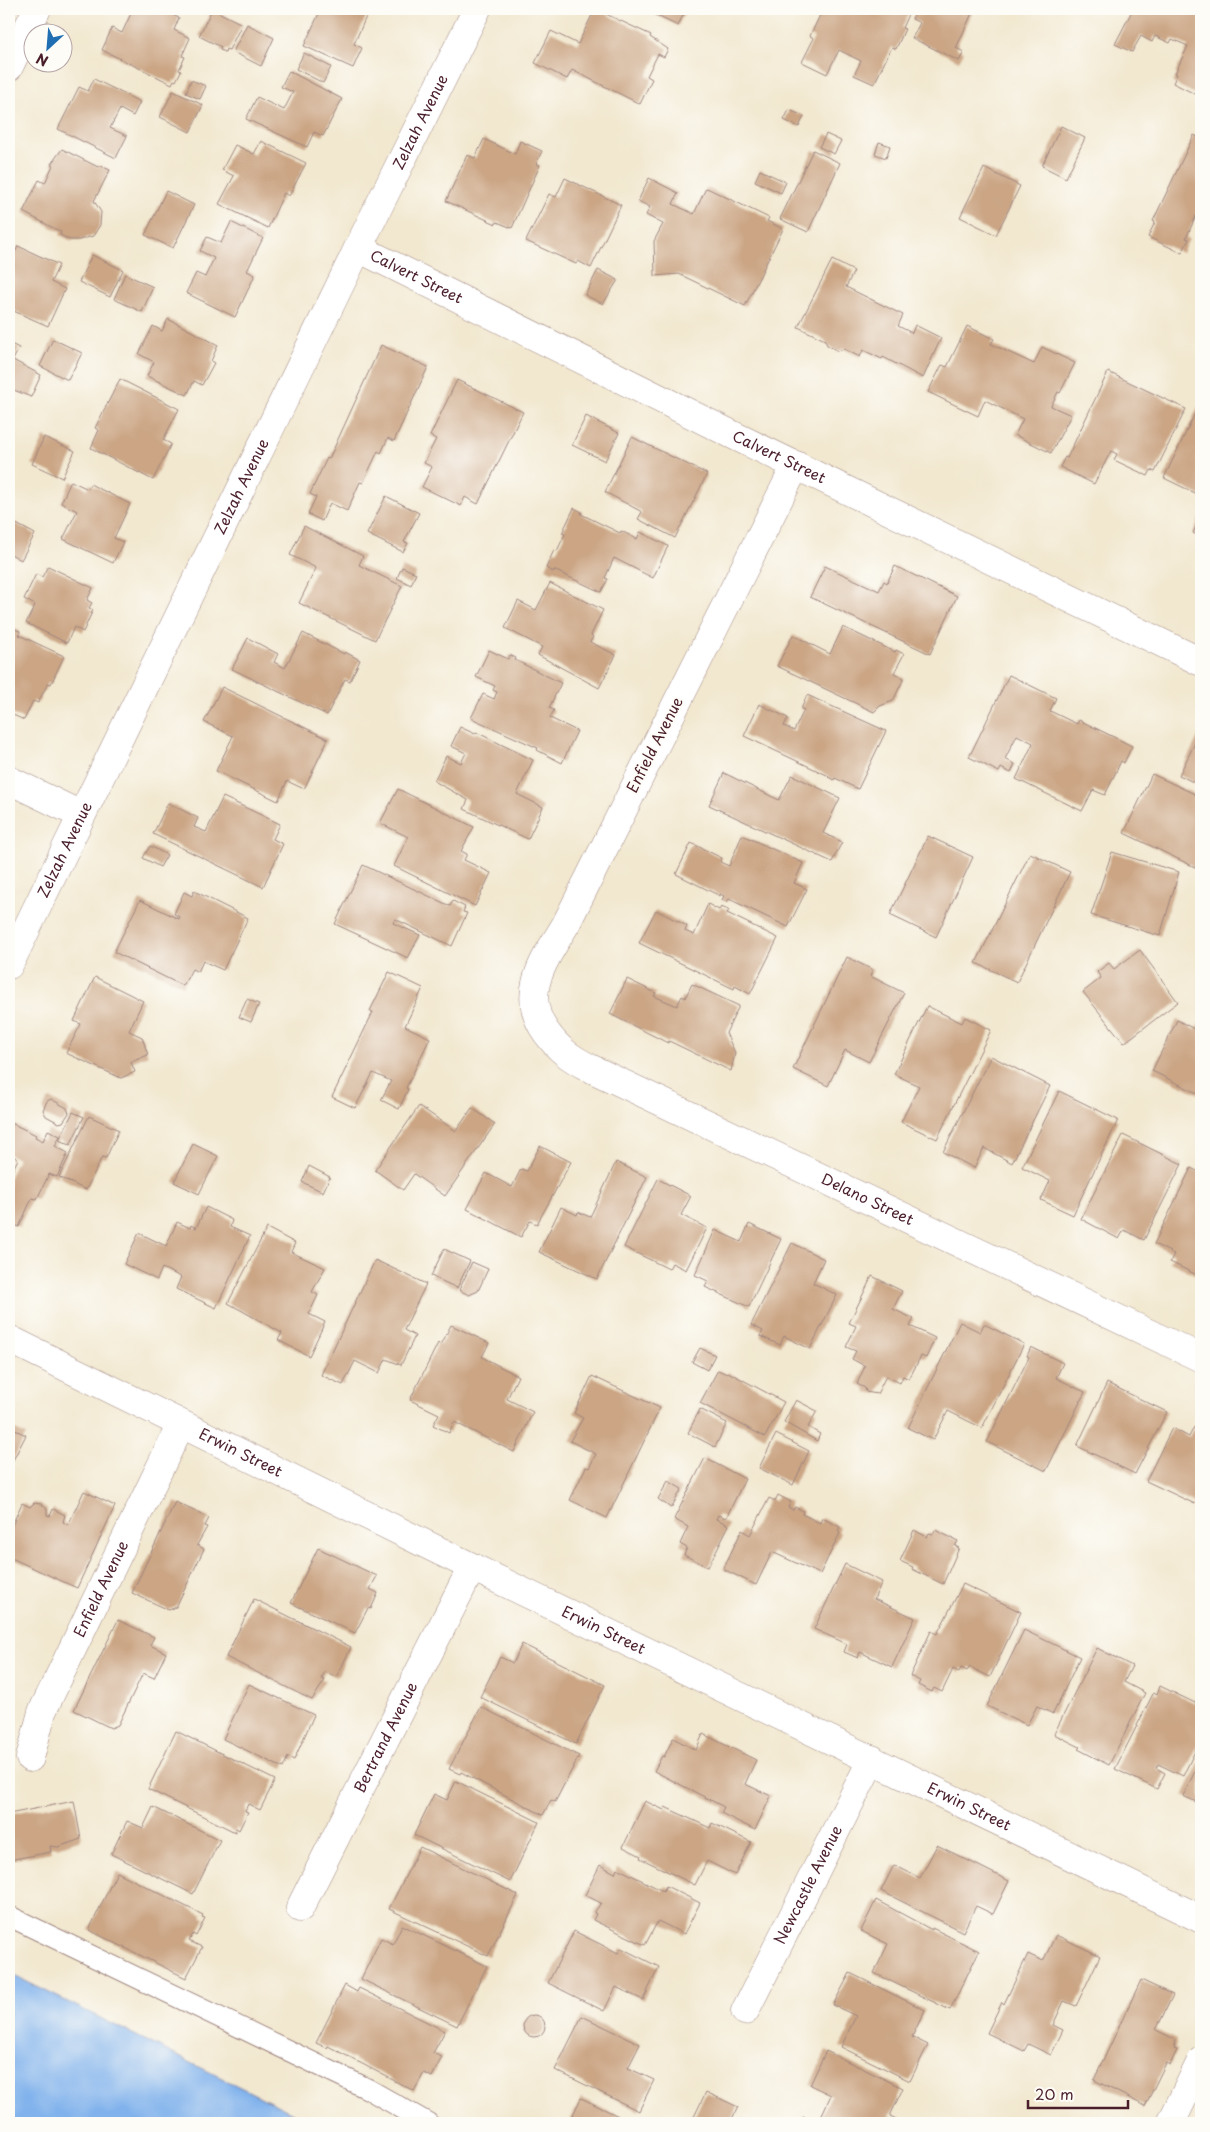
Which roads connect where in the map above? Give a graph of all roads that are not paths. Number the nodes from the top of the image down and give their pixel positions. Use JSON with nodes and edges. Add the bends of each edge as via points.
{"nodes":[{"id":1,"x":37,"y":9,"type":"edge"},
{"id":2,"x":477,"y":9,"type":"edge"},
{"id":3,"x":9,"y":67,"type":"edge"},
{"id":4,"x":358,"y":248,"type":"junction"},
{"id":5,"x":796,"y":465,"type":"junction"},
{"id":6,"x":1201,"y":662,"type":"edge"},
{"id":7,"x":9,"y":780,"type":"edge"},
{"id":8,"x":81,"y":815,"type":"junction"},
{"id":9,"x":9,"y":965,"type":"edge"},
{"id":10,"x":543,"y":1028,"type":"joint"},
{"id":11,"x":9,"y":1339,"type":"edge"},
{"id":12,"x":1201,"y":1358,"type":"edge"},
{"id":13,"x":181,"y":1424,"type":"junction"},
{"id":14,"x":472,"y":1567,"type":"junction"},
{"id":15,"x":30,"y":1758,"type":"dead end"},
{"id":16,"x":872,"y":1759,"type":"junction"},
{"id":17,"x":300,"y":1908,"type":"dead end"},
{"id":18,"x":9,"y":1916,"type":"edge"},
{"id":19,"x":1201,"y":1919,"type":"edge"},
{"id":20,"x":746,"y":2011,"type":"dead end"},
{"id":21,"x":1201,"y":2061,"type":"edge"},
{"id":22,"x":428,"y":2123,"type":"edge"},
{"id":23,"x":1171,"y":2123,"type":"edge"}],
"edges":[{"from":1,"to":3,"type":"street"},
{"from":2,"to":4,"type":"street","name":"Zelzah Avenue"},
{"from":4,"to":5,"type":"street","name":"Calvert Street"},
{"from":4,"to":8,"type":"street","name":"Zelzah Avenue"},
{"from":5,"to":6,"type":"street","name":"Calvert Street"},
{"from":5,"to":10,"type":"street","name":"Enfield Avenue","via":[[543,964],[533,1001]]},
{"from":7,"to":8,"type":"street"},
{"from":8,"to":9,"type":"street","name":"Zelzah Avenue"},
{"from":10,"to":12,"type":"street","name":"Delano Street","via":[[568,1057]]},
{"from":11,"to":13,"type":"street","name":"Erwin Street"},
{"from":13,"to":14,"type":"street","name":"Erwin Street"},
{"from":13,"to":15,"type":"street","name":"Enfield Avenue","via":[[42,1712]]},
{"from":14,"to":16,"type":"street","name":"Erwin Street"},
{"from":14,"to":17,"type":"street","name":"Bertrand Avenue"},
{"from":16,"to":19,"type":"street","name":"Erwin Street"},
{"from":16,"to":20,"type":"street","name":"Newcastle Avenue"},
{"from":18,"to":22,"type":"lane","via":[[368,2089]]},
{"from":21,"to":23,"type":"street"}]}
